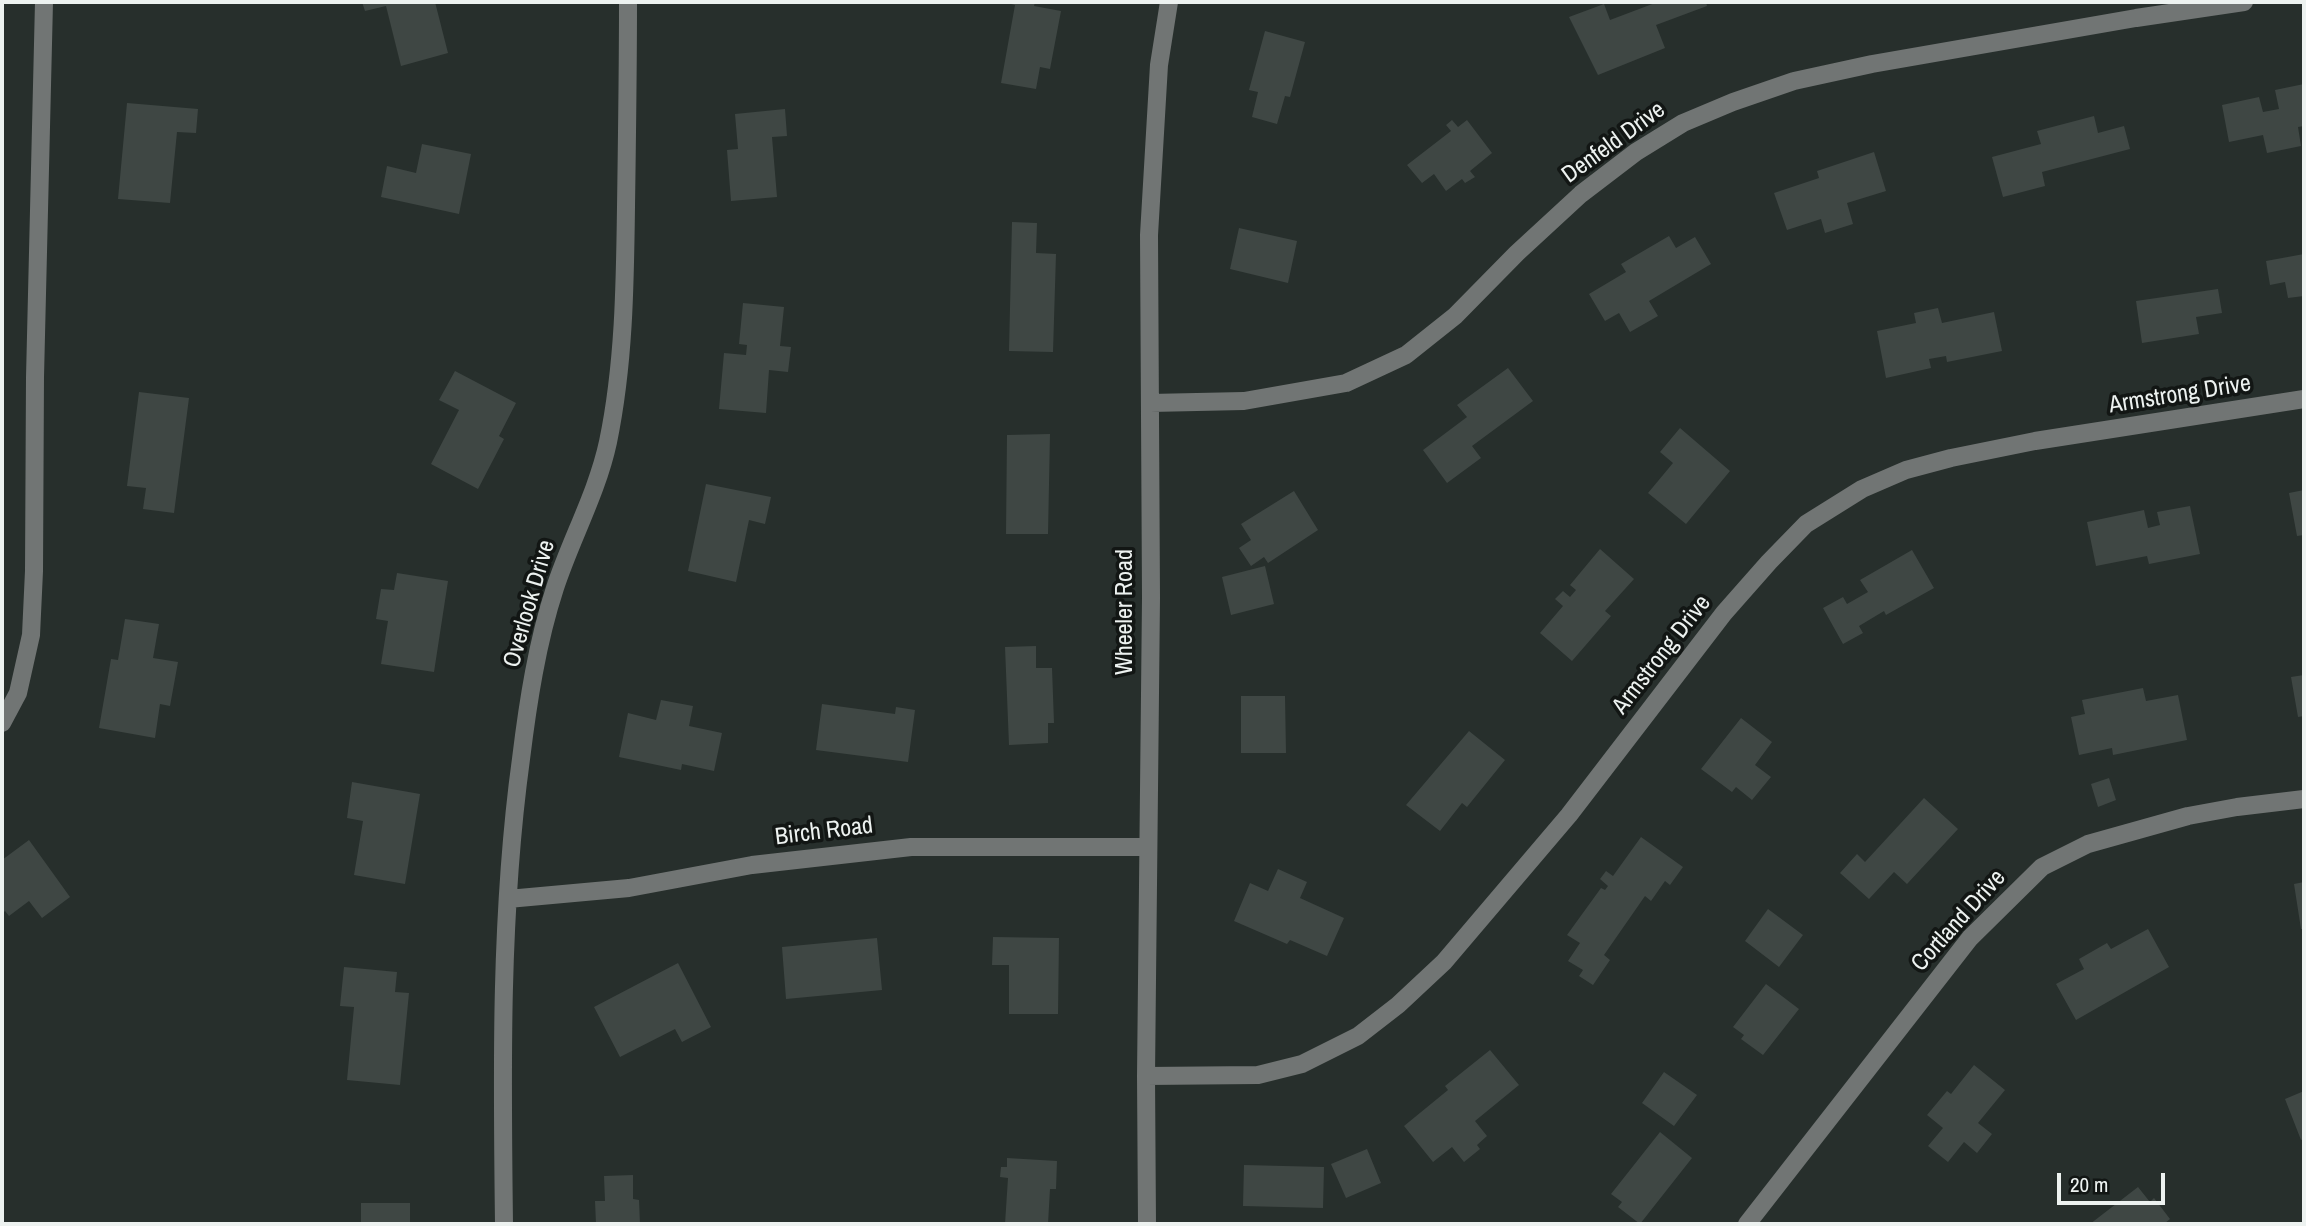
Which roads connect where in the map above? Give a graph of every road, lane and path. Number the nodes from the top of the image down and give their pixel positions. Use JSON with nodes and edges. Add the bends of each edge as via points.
{"nodes":[{"id":1,"x":44,"y":2,"type":"edge"},
{"id":2,"x":628,"y":2,"type":"edge"},
{"id":3,"x":1170,"y":2,"type":"edge"},
{"id":4,"x":2244,"y":2,"type":"edge"},
{"id":5,"x":2304,"y":399,"type":"edge"},
{"id":6,"x":1150,"y":402,"type":"junction"},
{"id":7,"x":2,"y":723,"type":"edge"},
{"id":8,"x":2304,"y":799,"type":"edge"},
{"id":9,"x":1149,"y":847,"type":"junction"},
{"id":10,"x":508,"y":899,"type":"junction"},
{"id":11,"x":1146,"y":1076,"type":"junction"},
{"id":12,"x":504,"y":1224,"type":"edge"},
{"id":13,"x":1147,"y":1224,"type":"edge"},
{"id":14,"x":1747,"y":1224,"type":"edge"}],
"edges":[{"from":1,"to":7,"type":"street","via":[[31,635],[18,693]]},
{"from":2,"to":10,"type":"street","name":"Overlook Drive","via":[[625,285],[618,376],[607,444],[555,589],[536,660]]},
{"from":3,"to":6,"type":"street","name":"Wheeler Road","via":[[1159,65],[1149,236]]},
{"from":4,"to":6,"type":"street","name":"Denfeld Drive","via":[[1872,64],[1794,81],[1733,102],[1682,123],[1581,194],[1455,316],[1406,355],[1346,383],[1244,401]]},
{"from":5,"to":11,"type":"street","name":"Armstrong Drive","via":[[1951,458],[1861,489],[1806,524],[1769,562],[1724,613],[1569,814],[1444,962],[1398,1005],[1358,1036],[1302,1064],[1258,1075]]},
{"from":6,"to":9,"type":"street","name":"Wheeler Road"},
{"from":8,"to":14,"type":"street","name":"Cortland Drive","via":[[2188,816],[2088,844],[2042,867],[1970,938]]},
{"from":9,"to":10,"type":"street","name":"Birch Road","via":[[911,847],[752,865],[629,888]]},
{"from":9,"to":11,"type":"street","name":"Wheeler Road"},
{"from":10,"to":12,"type":"street","name":"Overlook Drive"},
{"from":11,"to":13,"type":"street","name":"Wheeler Road"}]}
